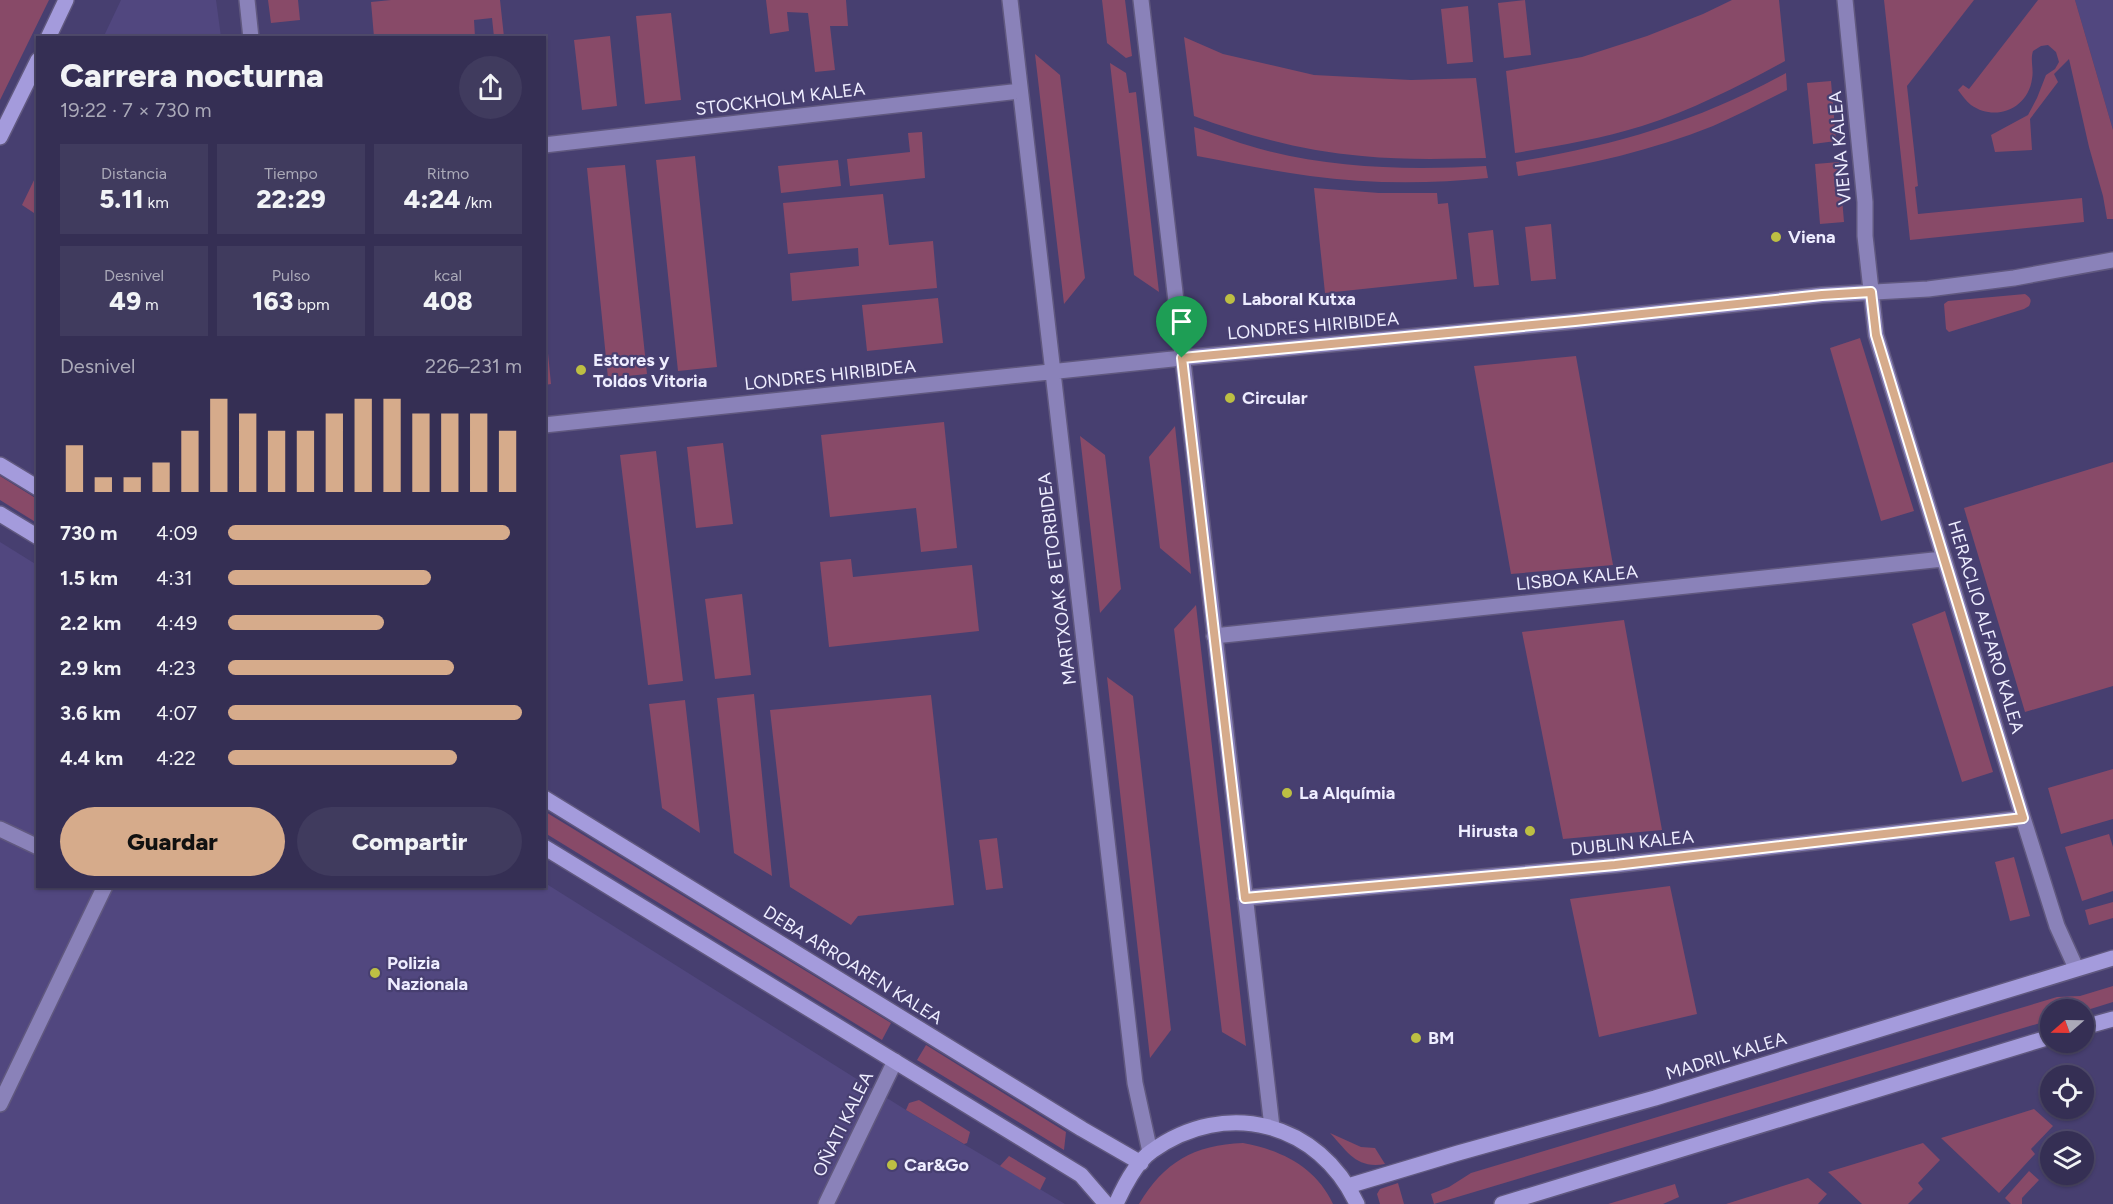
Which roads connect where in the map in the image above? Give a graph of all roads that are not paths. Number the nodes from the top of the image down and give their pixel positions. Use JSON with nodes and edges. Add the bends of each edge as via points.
{"nodes":[{"id":1,"x":66,"y":0,"type":"edge"},
{"id":2,"x":247,"y":0,"type":"edge"},
{"id":3,"x":1010,"y":0,"type":"edge"},
{"id":4,"x":1141,"y":0,"type":"edge"},
{"id":5,"x":1845,"y":0,"type":"edge"},
{"id":6,"x":49,"y":36,"type":"edge"},
{"id":7,"x":251,"y":36,"type":"edge"},
{"id":8,"x":36,"y":64,"type":"edge"},
{"id":9,"x":1020,"y":91,"type":"junction"},
{"id":10,"x":0,"y":137,"type":"edge"},
{"id":11,"x":546,"y":145,"type":"edge"},
{"id":12,"x":2113,"y":260,"type":"edge"},
{"id":13,"x":1871,"y":292,"type":"junction"},
{"id":14,"x":1182,"y":358,"type":"junction"},
{"id":15,"x":1052,"y":372,"type":"junction"},
{"id":16,"x":546,"y":424,"type":"edge"},
{"id":17,"x":0,"y":465,"type":"edge"},
{"id":18,"x":36,"y":487,"type":"edge"},
{"id":19,"x":0,"y":514,"type":"edge"},
{"id":20,"x":36,"y":536,"type":"edge"},
{"id":21,"x":1944,"y":559,"type":"junction"},
{"id":22,"x":1214,"y":636,"type":"junction"},
{"id":23,"x":546,"y":799,"type":"edge"},
{"id":24,"x":2023,"y":818,"type":"junction"},
{"id":25,"x":0,"y":830,"type":"edge"},
{"id":26,"x":36,"y":846,"type":"edge"},
{"id":27,"x":546,"y":848,"type":"edge"},
{"id":28,"x":104,"y":888,"type":"edge"},
{"id":29,"x":1245,"y":898,"type":"junction"},
{"id":30,"x":2113,"y":958,"type":"edge"},
{"id":31,"x":2076,"y":968,"type":"junction"},
{"id":32,"x":2113,"y":1018,"type":"edge"},
{"id":33,"x":2094,"y":1025,"type":"edge"},
{"id":34,"x":2040,"y":1040,"type":"edge"},
{"id":35,"x":895,"y":1061,"type":"junction"},
{"id":36,"x":0,"y":1104,"type":"edge"},
{"id":37,"x":1272,"y":1127,"type":"junction"},
{"id":38,"x":1146,"y":1157,"type":"junction"},
{"id":39,"x":1348,"y":1186,"type":"junction"},
{"id":40,"x":826,"y":1204,"type":"edge"},
{"id":41,"x":1106,"y":1204,"type":"edge"},
{"id":42,"x":1116,"y":1204,"type":"edge"},
{"id":43,"x":1357,"y":1204,"type":"edge"},
{"id":44,"x":1502,"y":1204,"type":"edge"}],
"edges":[{"from":1,"to":6,"type":"main road"},
{"from":2,"to":7,"type":"street"},
{"from":3,"to":9,"type":"street","name":"MARTXOAK 8 ETORBIDEA"},
{"from":4,"to":14,"type":"street"},
{"from":5,"to":13,"type":"street","name":"VIENA KALEA"},
{"from":8,"to":10,"type":"main road"},
{"from":9,"to":11,"type":"street","name":"STOCKHOLM KALEA"},
{"from":9,"to":15,"type":"street","name":"MARTXOAK 8 ETORBIDEA"},
{"from":12,"to":13,"type":"street","name":"LONDRES HIRIBIDEA","via":[[2014,279]]},
{"from":13,"to":14,"type":"street","name":"LONDRES HIRIBIDEA"},
{"from":13,"to":21,"type":"street","name":"HERACLIO ALFARO KALEA","via":[[1876,335]]},
{"from":14,"to":15,"type":"street","name":"LONDRES HIRIBIDEA"},
{"from":14,"to":22,"type":"street"},
{"from":15,"to":16,"type":"street","name":"LONDRES HIRIBIDEA"},
{"from":15,"to":38,"type":"street","name":"MARTXOAK 8 ETORBIDEA"},
{"from":17,"to":18,"type":"main road"},
{"from":19,"to":20,"type":"main road"},
{"from":21,"to":22,"type":"street","name":"LISBOA KALEA"},
{"from":21,"to":24,"type":"street","name":"HERACLIO ALFARO KALEA"},
{"from":22,"to":29,"type":"street"},
{"from":23,"to":38,"type":"main road","name":"DEBA ARROAREN KALEA","via":[[1061,1116]]},
{"from":24,"to":29,"type":"street","name":"DUBLIN KALEA","via":[[1615,865]]},
{"from":24,"to":31,"type":"street","name":"HERACLIO ALFARO KALEA","via":[[2057,926]]},
{"from":25,"to":26,"type":"street"},
{"from":27,"to":35,"type":"main road"},
{"from":28,"to":36,"type":"street"},
{"from":29,"to":37,"type":"street"},
{"from":30,"to":31,"type":"main road","name":"MADRIL KALEA"},
{"from":31,"to":39,"type":"main road","name":"MADRIL KALEA","via":[[1655,1098]]},
{"from":32,"to":33,"type":"main road"},
{"from":34,"to":44,"type":"main road"},
{"from":35,"to":40,"type":"street","name":"OÑATI KALEA"},
{"from":35,"to":41,"type":"main road","via":[[1081,1175]]},
{"from":37,"to":38,"type":"main road","via":[[1242,1122],[1211,1125],[1182,1134]]},
{"from":37,"to":39,"type":"main road","via":[[1316,1149]]},
{"from":38,"to":42,"type":"main road"},
{"from":39,"to":43,"type":"main road"}]}
